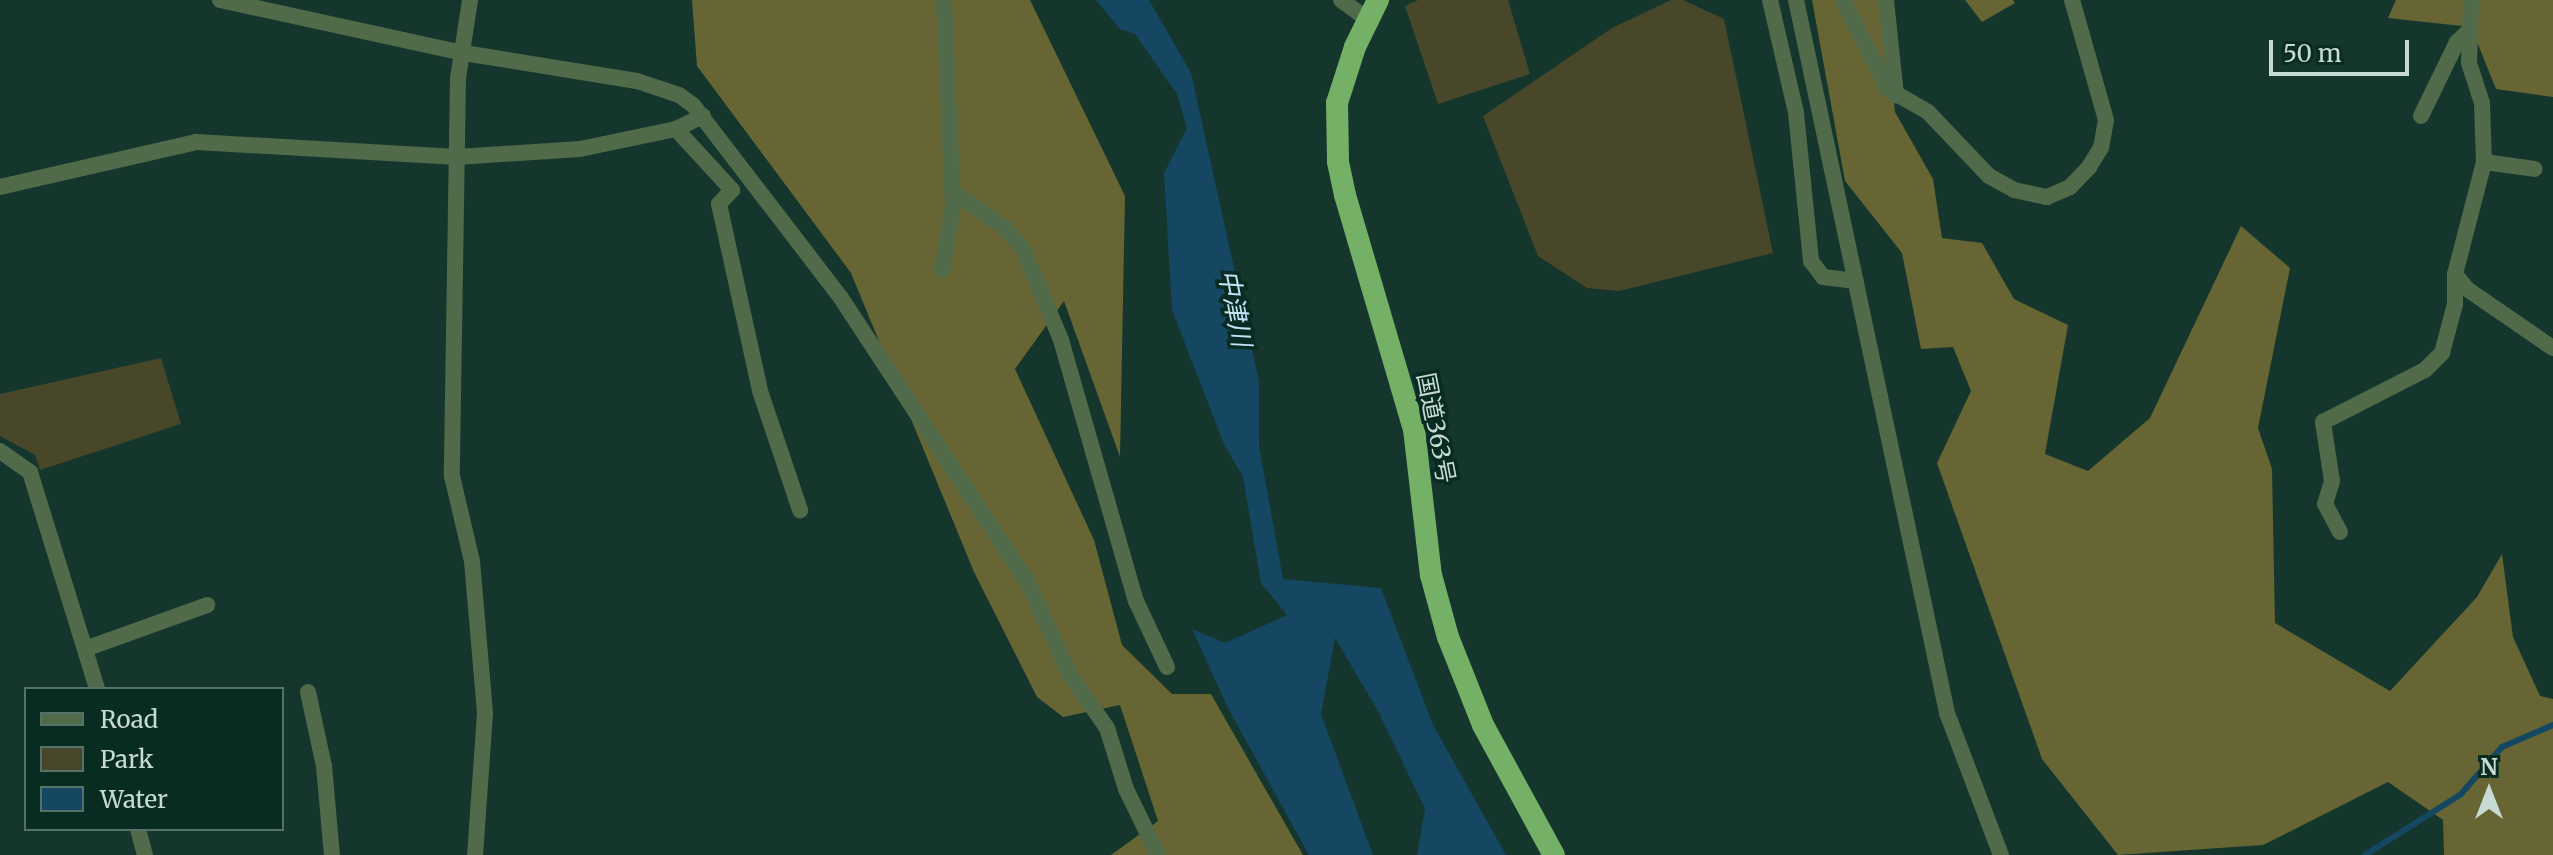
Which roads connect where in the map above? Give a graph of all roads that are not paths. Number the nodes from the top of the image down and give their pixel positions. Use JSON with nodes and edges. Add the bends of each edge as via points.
{"nodes":[{"id":1,"x":220,"y":0,"type":"edge"},
{"id":2,"x":470,"y":0,"type":"edge"},
{"id":3,"x":944,"y":0,"type":"edge"},
{"id":4,"x":1341,"y":0,"type":"edge"},
{"id":5,"x":1770,"y":0,"type":"edge"},
{"id":6,"x":1796,"y":0,"type":"edge"},
{"id":7,"x":1843,"y":0,"type":"edge"},
{"id":8,"x":1886,"y":0,"type":"edge"},
{"id":9,"x":2072,"y":0,"type":"edge"},
{"id":10,"x":2471,"y":0,"type":"edge"},
{"id":11,"x":273,"y":4,"type":"edge"},
{"id":12,"x":1372,"y":9,"type":"edge"},
{"id":13,"x":2469,"y":31,"type":"junction"},
{"id":14,"x":464,"y":53,"type":"junction"},
{"id":15,"x":1896,"y":95,"type":"junction"},
{"id":16,"x":703,"y":116,"type":"junction"},
{"id":17,"x":2421,"y":116,"type":"dead end"},
{"id":18,"x":676,"y":129,"type":"junction"},
{"id":19,"x":457,"y":157,"type":"junction"},
{"id":20,"x":2484,"y":162,"type":"junction"},
{"id":21,"x":2535,"y":169,"type":"dead end"},
{"id":22,"x":0,"y":187,"type":"edge"},
{"id":23,"x":952,"y":191,"type":"junction"},
{"id":24,"x":942,"y":270,"type":"dead end"},
{"id":25,"x":2455,"y":275,"type":"junction"},
{"id":26,"x":1856,"y":281,"type":"junction"},
{"id":27,"x":2553,"y":348,"type":"edge"},
{"id":28,"x":0,"y":451,"type":"edge"},
{"id":29,"x":800,"y":510,"type":"dead end"},
{"id":30,"x":2340,"y":532,"type":"dead end"},
{"id":31,"x":207,"y":605,"type":"dead end"},
{"id":32,"x":85,"y":649,"type":"junction"},
{"id":33,"x":1167,"y":667,"type":"dead end"},
{"id":34,"x":96,"y":687,"type":"edge"},
{"id":35,"x":308,"y":692,"type":"dead end"},
{"id":36,"x":139,"y":831,"type":"edge"},
{"id":37,"x":145,"y":855,"type":"edge"},
{"id":38,"x":332,"y":855,"type":"edge"},
{"id":39,"x":475,"y":855,"type":"edge"},
{"id":40,"x":1158,"y":855,"type":"edge"},
{"id":41,"x":1554,"y":855,"type":"edge"},
{"id":42,"x":2001,"y":855,"type":"edge"}],
"edges":[{"from":1,"to":11,"type":"street"},
{"from":2,"to":14,"type":"street"},
{"from":3,"to":23,"type":"street"},
{"from":4,"to":12,"type":"street"},
{"from":5,"to":26,"type":"street","via":[[1796,113],[1811,261],[1823,277]]},
{"from":6,"to":26,"type":"street"},
{"from":7,"to":15,"type":"street","via":[[1883,82]]},
{"from":8,"to":15,"type":"street"},
{"from":9,"to":15,"type":"street","via":[[2106,120],[2101,148],[2070,187],[2047,197],[2032,195],[1989,176],[1928,112]]},
{"from":10,"to":13,"type":"street"},
{"from":11,"to":14,"type":"street"},
{"from":12,"to":41,"type":"highway","name":"国道363号","via":[[1337,103],[1338,162],[1345,195],[1414,429],[1431,575],[1448,637],[1483,725]]},
{"from":13,"to":17,"type":"street","via":[[2457,42]]},
{"from":13,"to":20,"type":"street","via":[[2469,63],[2485,127]]},
{"from":14,"to":16,"type":"street","via":[[637,81],[679,95]]},
{"from":14,"to":19,"type":"street"},
{"from":16,"to":18,"type":"street"},
{"from":16,"to":40,"type":"street","via":[[841,298],[1027,581],[1070,675],[1107,728],[1126,789]]},
{"from":18,"to":19,"type":"street","via":[[580,149]]},
{"from":18,"to":29,"type":"street","via":[[732,190],[719,204],[760,391]]},
{"from":19,"to":22,"type":"street","via":[[196,142]]},
{"from":19,"to":39,"type":"street","via":[[452,476],[472,561],[485,713]]},
{"from":20,"to":21,"type":"street"},
{"from":20,"to":25,"type":"street","via":[[2456,255]]},
{"from":23,"to":24,"type":"street"},
{"from":23,"to":33,"type":"street","via":[[1005,228],[1023,249],[1061,340],[1136,601]]},
{"from":25,"to":27,"type":"street"},
{"from":25,"to":30,"type":"street","via":[[2455,304],[2442,353],[2425,370],[2323,422],[2332,481],[2325,504]]},
{"from":26,"to":42,"type":"street","via":[[1947,713]]},
{"from":28,"to":32,"type":"street","via":[[30,472]]},
{"from":31,"to":32,"type":"street"},
{"from":32,"to":34,"type":"street"},
{"from":35,"to":38,"type":"street","via":[[324,766]]},
{"from":36,"to":37,"type":"street"}]}
